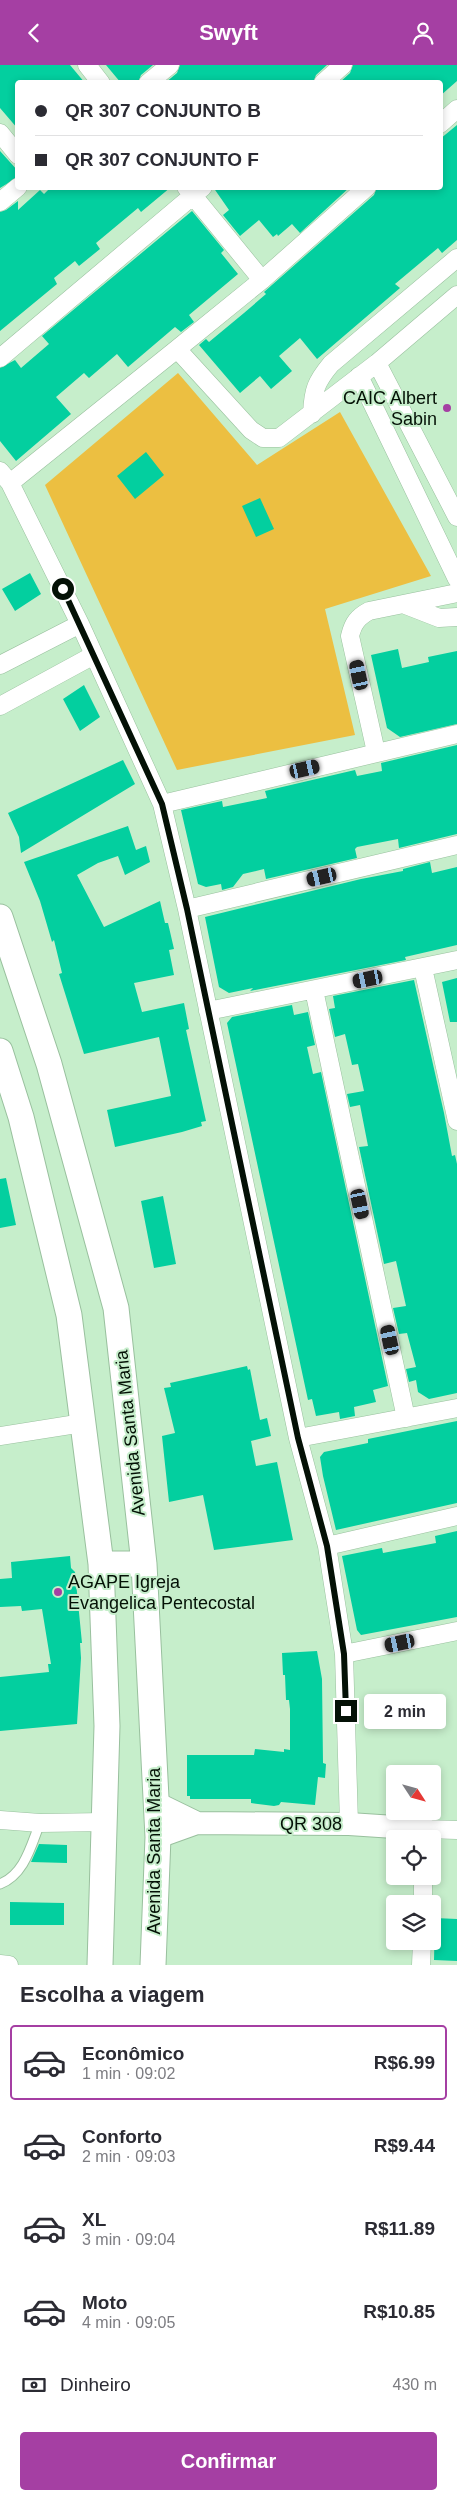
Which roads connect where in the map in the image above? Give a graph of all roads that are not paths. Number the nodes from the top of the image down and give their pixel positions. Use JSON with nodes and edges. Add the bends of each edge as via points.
{"nodes":[{"id":1,"x":87,"y":65,"type":"edge"},
{"id":2,"x":170,"y":65,"type":"edge"},
{"id":3,"x":343,"y":65,"type":"edge"},
{"id":4,"x":99,"y":80,"type":"edge"},
{"id":5,"x":152,"y":80,"type":"edge"},
{"id":6,"x":326,"y":80,"type":"edge"},
{"id":7,"x":457,"y":109,"type":"edge"},
{"id":8,"x":443,"y":121,"type":"edge"},
{"id":9,"x":0,"y":133,"type":"edge"},
{"id":10,"x":15,"y":151,"type":"edge"},
{"id":11,"x":15,"y":190,"type":"edge"},
{"id":12,"x":194,"y":190,"type":"edge"},
{"id":13,"x":364,"y":190,"type":"edge"},
{"id":14,"x":0,"y":202,"type":"edge"},
{"id":15,"x":457,"y":258,"type":"edge"},
{"id":16,"x":262,"y":280,"type":"junction"},
{"id":17,"x":457,"y":295,"type":"edge"},
{"id":18,"x":176,"y":349,"type":"junction"},
{"id":19,"x":0,"y":358,"type":"edge"},
{"id":20,"x":377,"y":363,"type":"junction"},
{"id":21,"x":359,"y":376,"type":"junction"},
{"id":22,"x":312,"y":413,"type":"junction"},
{"id":23,"x":5,"y":477,"type":"edge"},
{"id":24,"x":457,"y":517,"type":"edge"},
{"id":25,"x":457,"y":579,"type":"edge"},
{"id":26,"x":457,"y":593,"type":"edge"},
{"id":27,"x":403,"y":604,"type":"junction"},
{"id":28,"x":457,"y":617,"type":"edge"},
{"id":29,"x":80,"y":624,"type":"junction"},
{"id":30,"x":94,"y":655,"type":"junction"},
{"id":31,"x":0,"y":665,"type":"edge"},
{"id":32,"x":0,"y":706,"type":"edge"},
{"id":33,"x":457,"y":734,"type":"edge"},
{"id":34,"x":376,"y":752,"type":"junction"},
{"id":35,"x":162,"y":804,"type":"junction"},
{"id":36,"x":457,"y":845,"type":"edge"},
{"id":37,"x":187,"y":909,"type":"junction"},
{"id":38,"x":0,"y":919,"type":"edge"},
{"id":39,"x":457,"y":960,"type":"edge"},
{"id":40,"x":423,"y":968,"type":"junction"},
{"id":41,"x":0,"y":972,"type":"edge"},
{"id":42,"x":314,"y":990,"type":"junction"},
{"id":43,"x":208,"y":1011,"type":"junction"},
{"id":44,"x":0,"y":1051,"type":"edge"},
{"id":45,"x":49,"y":1064,"type":"junction"},
{"id":46,"x":457,"y":1121,"type":"edge"},
{"id":47,"x":457,"y":1408,"type":"edge"},
{"id":48,"x":406,"y":1418,"type":"junction"},
{"id":49,"x":83,"y":1423,"type":"junction"},
{"id":50,"x":0,"y":1436,"type":"edge"},
{"id":51,"x":298,"y":1438,"type":"junction"},
{"id":52,"x":457,"y":1516,"type":"edge"},
{"id":53,"x":327,"y":1546,"type":"junction"},
{"id":54,"x":101,"y":1564,"type":"junction"},
{"id":55,"x":144,"y":1565,"type":"junction"},
{"id":56,"x":457,"y":1631,"type":"edge"},
{"id":57,"x":344,"y":1654,"type":"junction"},
{"id":58,"x":156,"y":1803,"type":"junction"},
{"id":59,"x":0,"y":1820,"type":"edge"},
{"id":60,"x":105,"y":1822,"type":"junction"},
{"id":61,"x":40,"y":1823,"type":"junction"},
{"id":62,"x":197,"y":1823,"type":"junction"},
{"id":63,"x":349,"y":1824,"type":"junction"},
{"id":64,"x":457,"y":1829,"type":"edge"},
{"id":65,"x":394,"y":1830,"type":"edge"},
{"id":66,"x":441,"y":1831,"type":"edge"},
{"id":67,"x":158,"y":1837,"type":"junction"},
{"id":68,"x":0,"y":1884,"type":"edge"},
{"id":69,"x":422,"y":1950,"type":"edge"},
{"id":70,"x":0,"y":1964,"type":"edge"},
{"id":71,"x":9,"y":1965,"type":"edge"},
{"id":72,"x":100,"y":1965,"type":"edge"},
{"id":73,"x":152,"y":1965,"type":"edge"},
{"id":74,"x":421,"y":1965,"type":"edge"}],
"edges":[{"from":1,"to":4,"type":"street"},
{"from":2,"to":5,"type":"street"},
{"from":3,"to":6,"type":"street"},
{"from":7,"to":8,"type":"street"},
{"from":9,"to":10,"type":"street"},
{"from":11,"to":14,"type":"street"},
{"from":12,"to":16,"type":"street"},
{"from":12,"to":19,"type":"street"},
{"from":13,"to":16,"type":"street"},
{"from":15,"to":22,"type":"street","via":[[331,364],[313,393]]},
{"from":16,"to":18,"type":"street"},
{"from":17,"to":20,"type":"street"},
{"from":18,"to":22,"type":"street","via":[[251,430],[263,438],[279,438]]},
{"from":18,"to":23,"type":"street"},
{"from":20,"to":21,"type":"street"},
{"from":20,"to":24,"type":"street"},
{"from":21,"to":22,"type":"street"},
{"from":21,"to":25,"type":"street"},
{"from":23,"to":29,"type":"street"},
{"from":26,"to":27,"type":"street"},
{"from":27,"to":28,"type":"street","via":[[439,618]]},
{"from":27,"to":34,"type":"street","via":[[369,611],[352,625],[350,636]]},
{"from":29,"to":30,"type":"street"},
{"from":29,"to":31,"type":"street"},
{"from":30,"to":32,"type":"street"},
{"from":30,"to":35,"type":"street"},
{"from":33,"to":34,"type":"street"},
{"from":34,"to":35,"type":"street"},
{"from":35,"to":37,"type":"street"},
{"from":36,"to":37,"type":"street"},
{"from":37,"to":43,"type":"street"},
{"from":38,"to":45,"type":"main road","name":"Avenida Santa Maria"},
{"from":39,"to":40,"type":"street"},
{"from":40,"to":42,"type":"street"},
{"from":40,"to":46,"type":"street"},
{"from":41,"to":45,"type":"main road","via":[[8,982],[33,1041]]},
{"from":42,"to":43,"type":"street"},
{"from":42,"to":48,"type":"street"},
{"from":43,"to":51,"type":"street"},
{"from":44,"to":49,"type":"main road","via":[[21,1117],[69,1315]]},
{"from":45,"to":55,"type":"main road","name":"Avenida Santa Maria","via":[[116,1308]]},
{"from":47,"to":48,"type":"street"},
{"from":48,"to":51,"type":"street"},
{"from":49,"to":50,"type":"street"},
{"from":49,"to":54,"type":"main road"},
{"from":51,"to":53,"type":"street"},
{"from":52,"to":53,"type":"street"},
{"from":53,"to":57,"type":"street"},
{"from":54,"to":55,"type":"main road"},
{"from":54,"to":60,"type":"main road","via":[[107,1726]]},
{"from":55,"to":58,"type":"main road","name":"Avenida Santa Maria"},
{"from":56,"to":57,"type":"street"},
{"from":57,"to":63,"type":"street"},
{"from":58,"to":62,"type":"street","name":"QR 308"},
{"from":58,"to":67,"type":"main road","name":"Avenida Santa Maria"},
{"from":59,"to":61,"type":"street"},
{"from":60,"to":61,"type":"street"},
{"from":60,"to":72,"type":"main road"},
{"from":61,"to":68,"type":"lane","via":[[18,1872]]},
{"from":62,"to":63,"type":"street","name":"QR 308"},
{"from":62,"to":67,"type":"street","name":"QR 308"},
{"from":63,"to":65,"type":"street","name":"QR 308"},
{"from":64,"to":66,"type":"street"},
{"from":67,"to":73,"type":"main road","name":"Avenida Santa Maria"},
{"from":69,"to":74,"type":"street"},
{"from":70,"to":71,"type":"street"}]}
